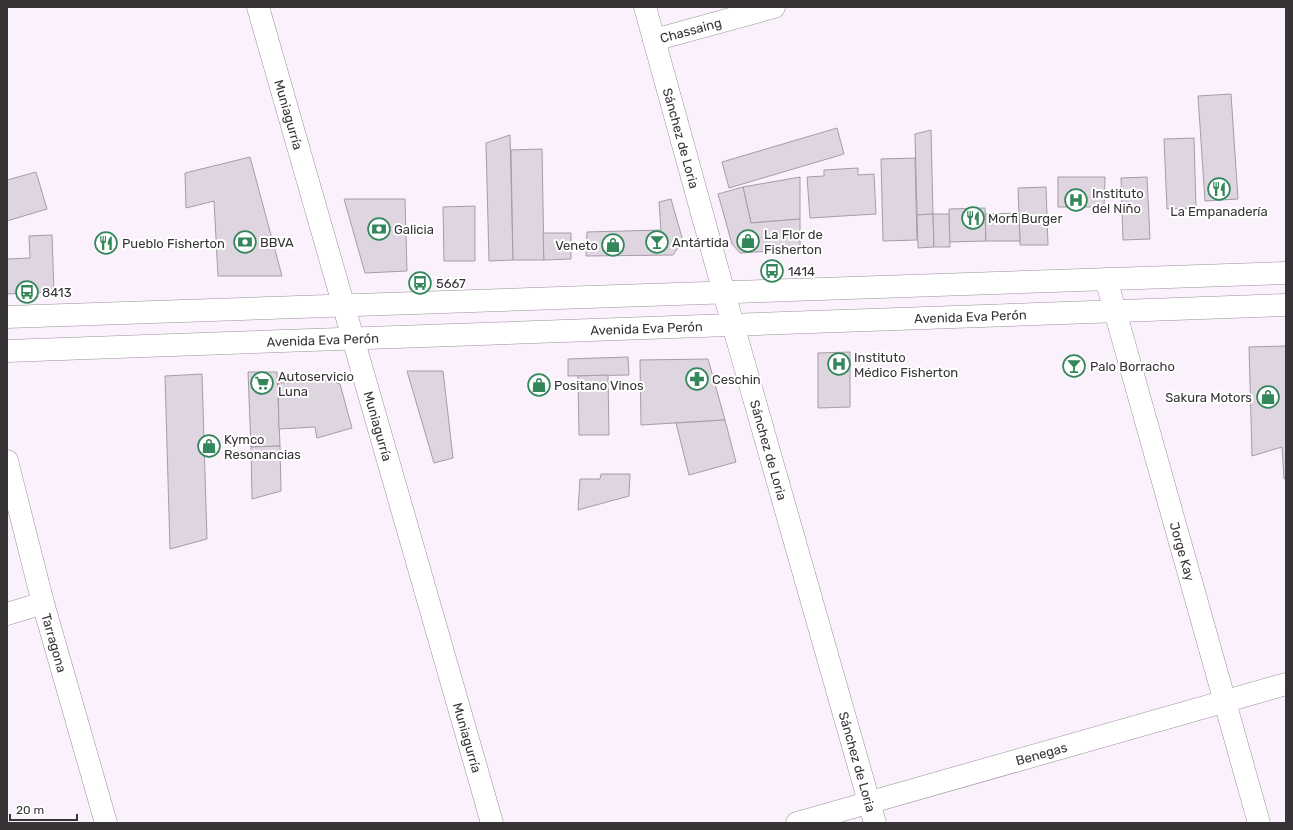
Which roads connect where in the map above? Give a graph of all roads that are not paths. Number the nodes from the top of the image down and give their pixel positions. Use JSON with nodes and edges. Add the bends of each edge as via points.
{"nodes":[{"id":1,"x":258,"y":7,"type":"edge"},
{"id":2,"x":645,"y":7,"type":"edge"},
{"id":3,"x":774,"y":7,"type":"edge"},
{"id":4,"x":654,"y":40,"type":"junction"},
{"id":5,"x":1286,"y":273,"type":"edge"},
{"id":6,"x":1106,"y":279,"type":"junction"},
{"id":7,"x":724,"y":292,"type":"junction"},
{"id":8,"x":343,"y":305,"type":"junction"},
{"id":9,"x":1286,"y":305,"type":"edge"},
{"id":10,"x":1115,"y":311,"type":"junction"},
{"id":11,"x":7,"y":317,"type":"edge"},
{"id":12,"x":733,"y":325,"type":"junction"},
{"id":13,"x":352,"y":339,"type":"junction"},
{"id":14,"x":7,"y":351,"type":"edge"},
{"id":15,"x":7,"y":461,"type":"edge"},
{"id":16,"x":43,"y":603,"type":"junction"},
{"id":17,"x":7,"y":614,"type":"edge"},
{"id":18,"x":1286,"y":684,"type":"edge"},
{"id":19,"x":1225,"y":702,"type":"junction"},
{"id":20,"x":872,"y":813,"type":"edge"},
{"id":21,"x":106,"y":823,"type":"edge"},
{"id":22,"x":492,"y":823,"type":"edge"},
{"id":23,"x":797,"y":823,"type":"edge"},
{"id":24,"x":1259,"y":823,"type":"edge"}],
"edges":[{"from":1,"to":8,"type":"street","name":"Muniagurría"},
{"from":2,"to":4,"type":"street","name":"Sánchez de Loria"},
{"from":3,"to":4,"type":"street","name":"Chassaing"},
{"from":4,"to":7,"type":"street","name":"Sánchez de Loria"},
{"from":5,"to":6,"type":"street"},
{"from":6,"to":7,"type":"street"},
{"from":6,"to":10,"type":"street","name":"Jorge Kay"},
{"from":7,"to":8,"type":"street"},
{"from":7,"to":12,"type":"street","name":"Sánchez de Loria"},
{"from":8,"to":11,"type":"street"},
{"from":8,"to":13,"type":"street","name":"Muniagurría"},
{"from":9,"to":10,"type":"street","name":"Avenida Eva Perón"},
{"from":10,"to":12,"type":"street","name":"Avenida Eva Perón"},
{"from":10,"to":19,"type":"street","name":"Jorge Kay"},
{"from":12,"to":13,"type":"street","name":"Avenida Eva Perón"},
{"from":12,"to":20,"type":"street","name":"Sánchez de Loria"},
{"from":13,"to":14,"type":"street","name":"Avenida Eva Perón"},
{"from":13,"to":22,"type":"street","name":"Muniagurría"},
{"from":15,"to":16,"type":"street","name":"Tarragona"},
{"from":16,"to":17,"type":"street"},
{"from":16,"to":21,"type":"street","name":"Tarragona"},
{"from":18,"to":19,"type":"street","name":"Benegas"},
{"from":19,"to":20,"type":"street","name":"Benegas"},
{"from":19,"to":24,"type":"street","name":"Jorge Kay"},
{"from":20,"to":23,"type":"street","name":"Benegas"}]}
